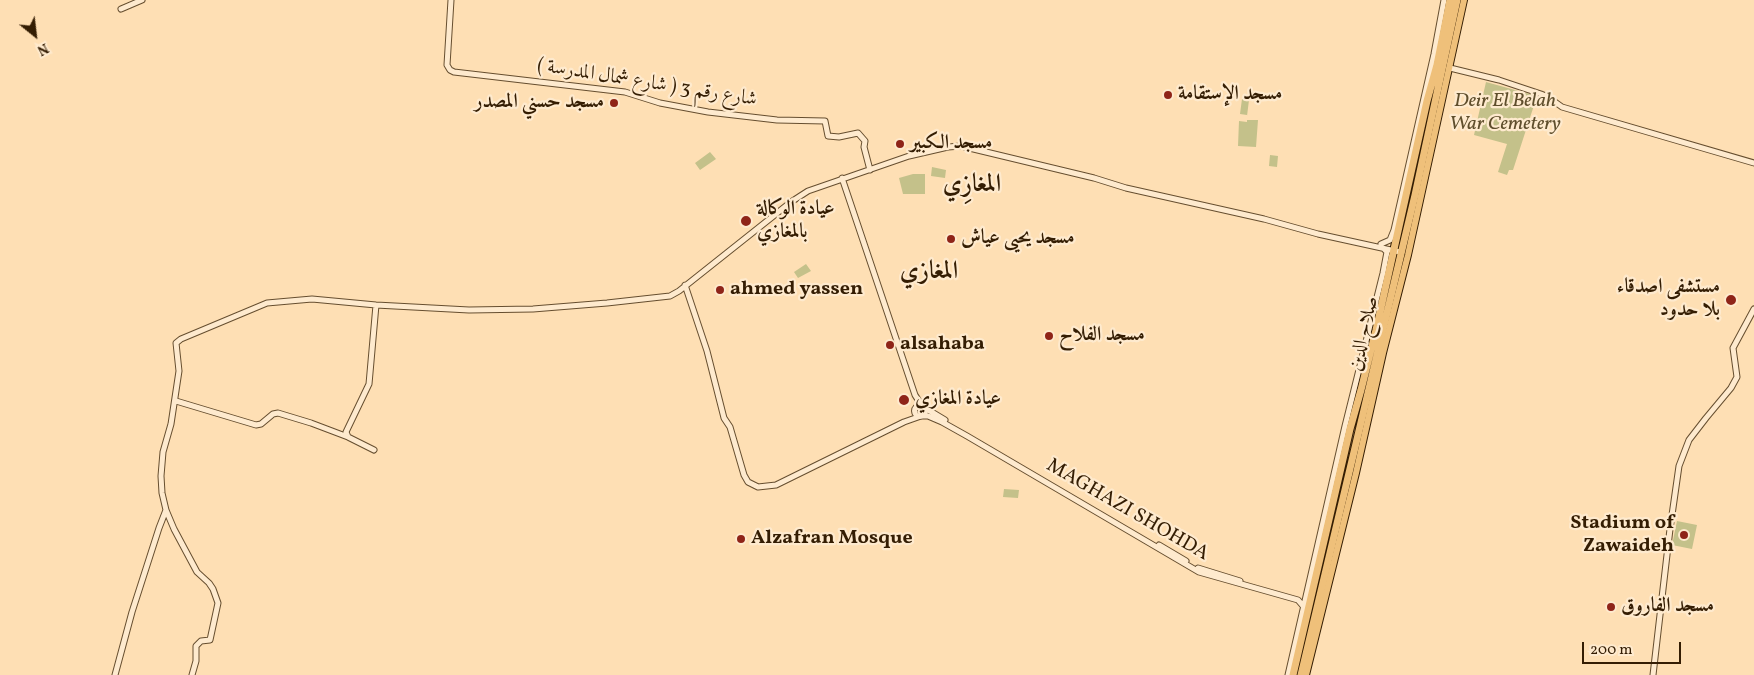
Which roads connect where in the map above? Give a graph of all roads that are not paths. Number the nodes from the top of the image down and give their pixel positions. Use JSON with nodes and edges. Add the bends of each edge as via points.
{"nodes":[{"id":1,"x":142,"y":0,"type":"edge"},
{"id":2,"x":451,"y":0,"type":"edge"},
{"id":3,"x":1444,"y":0,"type":"edge"},
{"id":4,"x":1450,"y":0,"type":"edge"},
{"id":5,"x":1457,"y":0,"type":"edge"},
{"id":6,"x":1464,"y":0,"type":"edge"},
{"id":7,"x":122,"y":9,"type":"dead end"},
{"id":8,"x":1444,"y":65,"type":"junction"},
{"id":9,"x":1754,"y":163,"type":"edge"},
{"id":10,"x":1411,"y":164,"type":"junction"},
{"id":11,"x":870,"y":170,"type":"junction"},
{"id":12,"x":842,"y":178,"type":"junction"},
{"id":13,"x":1382,"y":246,"type":"junction"},
{"id":14,"x":1397,"y":249,"type":"junction"},
{"id":15,"x":685,"y":285,"type":"junction"},
{"id":16,"x":376,"y":305,"type":"junction"},
{"id":17,"x":1754,"y":309,"type":"edge"},
{"id":18,"x":1379,"y":355,"type":"junction"},
{"id":19,"x":176,"y":401,"type":"junction"},
{"id":20,"x":924,"y":407,"type":"junction"},
{"id":21,"x":921,"y":416,"type":"junction"},
{"id":22,"x":943,"y":420,"type":"junction"},
{"id":23,"x":348,"y":436,"type":"junction"},
{"id":24,"x":374,"y":450,"type":"dead end"},
{"id":25,"x":1356,"y":468,"type":"junction"},
{"id":26,"x":1349,"y":471,"type":"junction"},
{"id":27,"x":166,"y":510,"type":"junction"},
{"id":28,"x":1332,"y":522,"type":"junction"},
{"id":29,"x":1309,"y":594,"type":"junction"},
{"id":30,"x":1319,"y":596,"type":"junction"},
{"id":31,"x":1304,"y":607,"type":"junction"},
{"id":32,"x":115,"y":675,"type":"edge"},
{"id":33,"x":192,"y":675,"type":"edge"},
{"id":34,"x":1288,"y":675,"type":"edge"},
{"id":35,"x":1293,"y":675,"type":"edge"},
{"id":36,"x":1300,"y":675,"type":"edge"},
{"id":37,"x":1306,"y":675,"type":"edge"},
{"id":38,"x":1654,"y":675,"type":"edge"}],
"edges":[{"from":1,"to":7,"type":"street"},
{"from":2,"to":11,"type":"street","name":"شارع رقم 3 ( شارع شمال المدرسة )","via":[[447,65],[454,72],[625,92],[708,112],[777,120],[825,121],[828,136],[858,133],[865,141]]},
{"from":3,"to":10,"type":"street"},
{"from":4,"to":8,"type":"highway","name":"صلاح الدين"},
{"from":5,"to":8,"type":"highway","name":"صلاح الدين"},
{"from":6,"to":8,"type":"main road"},
{"from":8,"to":9,"type":"street","via":[[1541,94],[1562,107]]},
{"from":8,"to":10,"type":"highway","name":"صلاح الدين"},
{"from":8,"to":14,"type":"highway","name":"صلاح الدين","via":[[1415,195]]},
{"from":8,"to":18,"type":"main road","via":[[1408,255]]},
{"from":10,"to":13,"type":"street","via":[[1392,236]]},
{"from":10,"to":14,"type":"highway","name":"صلاح الدين"},
{"from":11,"to":12,"type":"street"},
{"from":11,"to":13,"type":"street","via":[[929,151],[961,146],[1126,188]]},
{"from":12,"to":15,"type":"street","via":[[808,191]]},
{"from":12,"to":20,"type":"street","via":[[916,398]]},
{"from":13,"to":14,"type":"street"},
{"from":13,"to":29,"type":"street","via":[[1387,252],[1383,273],[1345,426]]},
{"from":14,"to":18,"type":"highway","name":"صلاح الدين"},
{"from":14,"to":28,"type":"highway","name":"صلاح الدين"},
{"from":15,"to":16,"type":"street","via":[[670,296],[533,309],[469,310]]},
{"from":15,"to":21,"type":"street","via":[[707,351],[724,418],[748,482],[758,487],[776,485]]},
{"from":16,"to":19,"type":"street","via":[[312,299],[267,303],[182,339],[176,343],[179,371]]},
{"from":16,"to":23,"type":"street","via":[[369,384],[346,432]]},
{"from":17,"to":38,"type":"street","via":[[1734,348],[1737,377],[1689,440],[1679,466]]},
{"from":18,"to":25,"type":"main road"},
{"from":18,"to":26,"type":"highway","name":"صلاح الدين"},
{"from":19,"to":23,"type":"street","via":[[256,425],[278,413]]},
{"from":19,"to":27,"type":"street","via":[[162,463]]},
{"from":20,"to":21,"type":"street","via":[[925,413]]},
{"from":20,"to":21,"type":"street","via":[[917,406],[915,410]]},
{"from":20,"to":22,"type":"street"},
{"from":21,"to":22,"type":"street"},
{"from":22,"to":29,"type":"street","name":"MAGHAZI SHOHDA","via":[[1198,568],[1299,597]]},
{"from":22,"to":31,"type":"street","name":"MAGHAZI SHOHDA","via":[[1199,572],[1298,600]]},
{"from":23,"to":24,"type":"street"},
{"from":25,"to":26,"type":"highway"},
{"from":25,"to":37,"type":"main road"},
{"from":26,"to":28,"type":"highway","name":"صلاح الدين"},
{"from":27,"to":32,"type":"street"},
{"from":27,"to":33,"type":"street","via":[[197,572],[214,590],[218,603],[210,640],[196,646]]},
{"from":28,"to":29,"type":"highway","name":"صلاح الدين"},
{"from":28,"to":30,"type":"highway","name":"صلاح الدين"},
{"from":29,"to":30,"type":"highway"},
{"from":29,"to":31,"type":"street"},
{"from":29,"to":35,"type":"highway","name":"صلاح الدين"},
{"from":30,"to":36,"type":"highway","name":"صلاح الدين"},
{"from":31,"to":34,"type":"street"}]}
